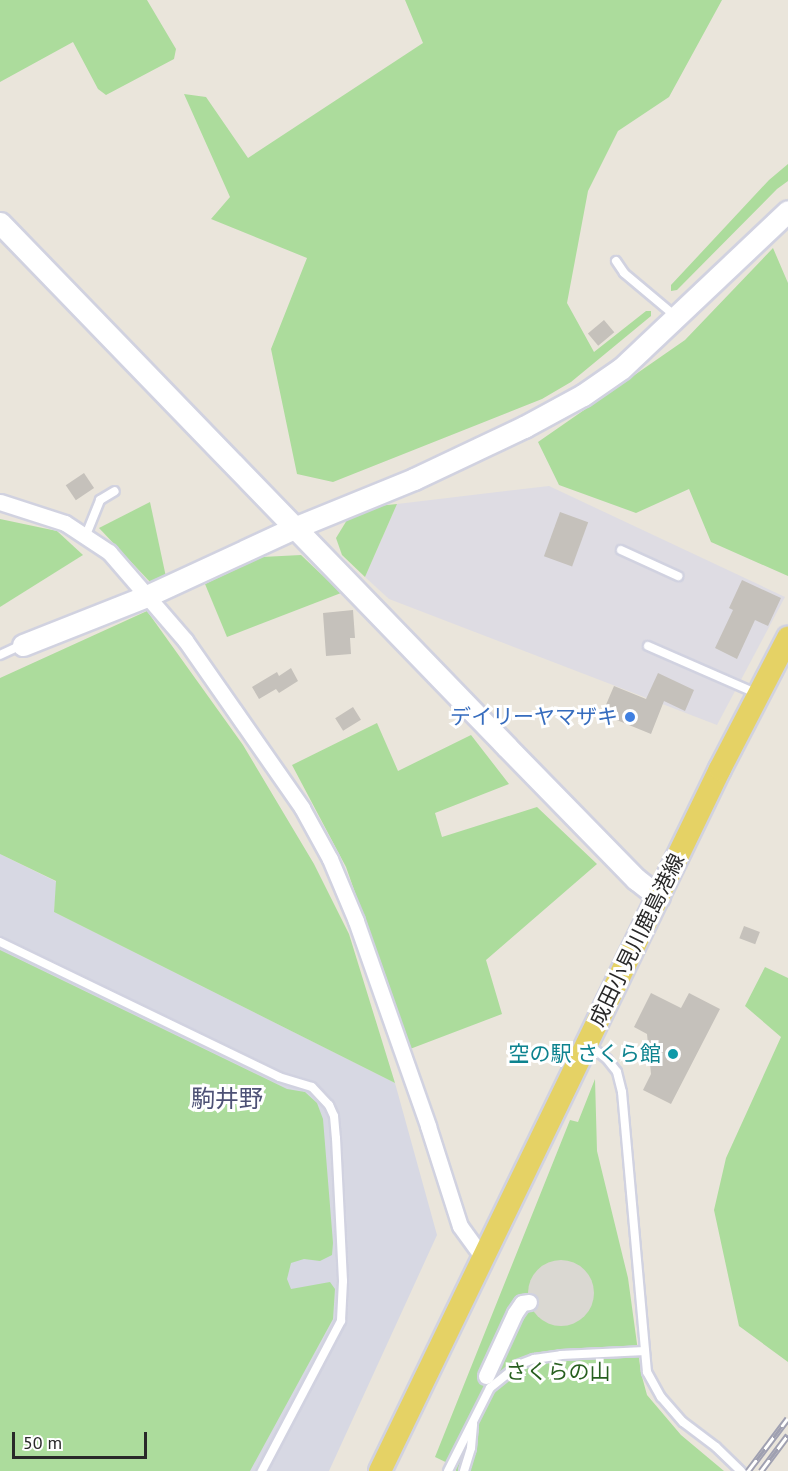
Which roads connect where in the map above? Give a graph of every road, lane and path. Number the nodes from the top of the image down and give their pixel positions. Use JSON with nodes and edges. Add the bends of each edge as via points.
{"nodes":[{"id":1,"x":788,"y":211,"type":"edge"},
{"id":2,"x":0,"y":223,"type":"edge"},
{"id":3,"x":616,"y":261,"type":"dead end"},
{"id":4,"x":675,"y":317,"type":"junction"},
{"id":5,"x":115,"y":491,"type":"dead end"},
{"id":6,"x":0,"y":502,"type":"edge"},
{"id":7,"x":294,"y":528,"type":"junction"},
{"id":8,"x":86,"y":535,"type":"junction"},
{"id":9,"x":621,"y":550,"type":"dead end"},
{"id":10,"x":678,"y":576,"type":"dead end"},
{"id":11,"x":149,"y":595,"type":"junction"},
{"id":12,"x":788,"y":638,"type":"edge"},
{"id":13,"x":23,"y":645,"type":"joint"},
{"id":14,"x":648,"y":646,"type":"dead end"},
{"id":15,"x":0,"y":655,"type":"edge"},
{"id":16,"x":759,"y":695,"type":"junction"},
{"id":17,"x":659,"y":897,"type":"junction"},
{"id":18,"x":0,"y":942,"type":"edge"},
{"id":19,"x":588,"y":1044,"type":"junction"},
{"id":20,"x":483,"y":1258,"type":"junction"},
{"id":21,"x":529,"y":1302,"type":"dead end"},
{"id":22,"x":645,"y":1351,"type":"junction"},
{"id":23,"x":486,"y":1376,"type":"dead end"},
{"id":24,"x":474,"y":1423,"type":"junction"},
{"id":25,"x":262,"y":1471,"type":"edge"},
{"id":26,"x":380,"y":1471,"type":"edge"},
{"id":27,"x":448,"y":1471,"type":"edge"},
{"id":28,"x":464,"y":1471,"type":"edge"},
{"id":29,"x":741,"y":1471,"type":"edge"}],
"edges":[{"from":1,"to":4,"type":"street"},
{"from":2,"to":7,"type":"street"},
{"from":3,"to":4,"type":"lane","via":[[624,273]]},
{"from":4,"to":7,"type":"street","via":[[622,368],[583,395],[414,479]]},
{"from":5,"to":8,"type":"lane","via":[[100,500]]},
{"from":6,"to":8,"type":"street","via":[[66,523]]},
{"from":7,"to":11,"type":"street"},
{"from":7,"to":17,"type":"street","via":[[636,879]]},
{"from":8,"to":11,"type":"street","via":[[109,552]]},
{"from":9,"to":10,"type":"lane"},
{"from":11,"to":13,"type":"street"},
{"from":11,"to":20,"type":"street","via":[[232,705],[302,808],[330,859],[429,1126],[460,1226]]},
{"from":12,"to":16,"type":"main road","name":"成田小見川鹿島港線"},
{"from":13,"to":15,"type":"lane"},
{"from":14,"to":16,"type":"lane"},
{"from":16,"to":17,"type":"main road","name":"成田小見川鹿島港線"},
{"from":17,"to":19,"type":"main road","name":"成田小見川鹿島港線"},
{"from":18,"to":25,"type":"lane","via":[[279,1077],[312,1087],[329,1105],[336,1138],[343,1281],[341,1322]]},
{"from":19,"to":20,"type":"main road","name":"成田小見川鹿島港線"},
{"from":19,"to":22,"type":"lane","via":[[617,1072],[622,1092]]},
{"from":20,"to":26,"type":"main road","name":"成田小見川鹿島港線"},
{"from":21,"to":23,"type":"street","via":[[522,1303],[515,1313]]},
{"from":22,"to":24,"type":"lane","via":[[534,1359],[490,1388]]},
{"from":22,"to":29,"type":"lane","via":[[647,1372],[661,1397],[683,1422]]},
{"from":24,"to":27,"type":"lane"},
{"from":24,"to":28,"type":"lane"}]}
